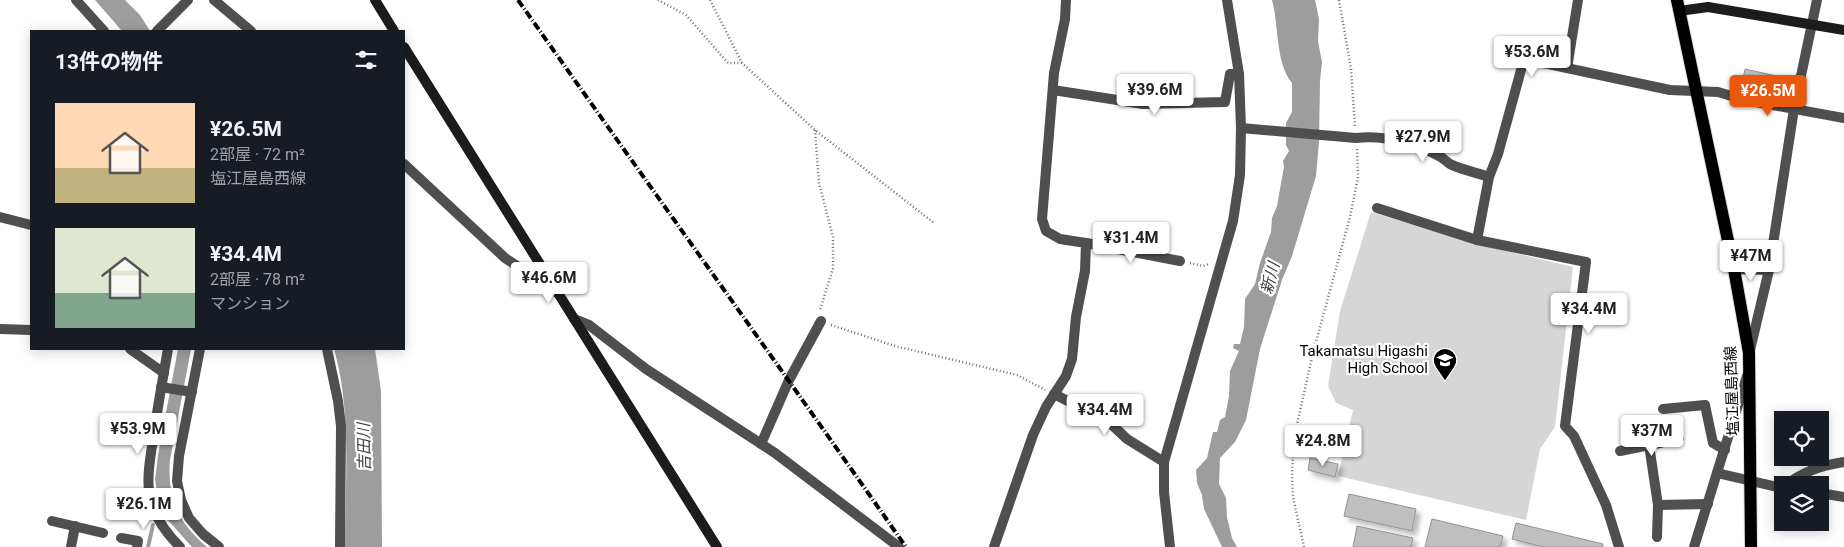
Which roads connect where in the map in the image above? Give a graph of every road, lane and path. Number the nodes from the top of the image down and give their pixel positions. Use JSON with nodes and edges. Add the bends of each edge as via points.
{"nodes":[{"id":1,"x":76,"y":0,"type":"edge"},
{"id":2,"x":188,"y":0,"type":"edge"},
{"id":3,"x":214,"y":0,"type":"edge"},
{"id":4,"x":374,"y":0,"type":"edge"},
{"id":5,"x":658,"y":0,"type":"edge"},
{"id":6,"x":710,"y":0,"type":"edge"},
{"id":7,"x":1066,"y":0,"type":"edge"},
{"id":8,"x":1227,"y":0,"type":"edge"},
{"id":9,"x":1339,"y":0,"type":"edge"},
{"id":10,"x":1578,"y":0,"type":"edge"},
{"id":11,"x":1818,"y":0,"type":"edge"},
{"id":12,"x":1678,"y":6,"type":"edge"},
{"id":13,"x":1813,"y":24,"type":"junction"},
{"id":14,"x":103,"y":30,"type":"edge"},
{"id":15,"x":158,"y":30,"type":"edge"},
{"id":16,"x":250,"y":30,"type":"edge"},
{"id":17,"x":393,"y":30,"type":"edge"},
{"id":18,"x":1844,"y":30,"type":"edge"},
{"id":19,"x":405,"y":49,"type":"edge"},
{"id":20,"x":742,"y":62,"type":"junction"},
{"id":21,"x":1568,"y":68,"type":"junction"},
{"id":22,"x":1239,"y":74,"type":"junction"},
{"id":23,"x":1053,"y":90,"type":"junction"},
{"id":24,"x":1696,"y":90,"type":"junction"},
{"id":25,"x":1794,"y":109,"type":"junction"},
{"id":26,"x":1844,"y":118,"type":"edge"},
{"id":27,"x":1241,"y":128,"type":"junction"},
{"id":28,"x":815,"y":130,"type":"junction"},
{"id":29,"x":1356,"y":138,"type":"junction"},
{"id":30,"x":405,"y":165,"type":"edge"},
{"id":31,"x":1489,"y":177,"type":"junction"},
{"id":32,"x":1377,"y":208,"type":"dead end"},
{"id":33,"x":0,"y":217,"type":"edge"},
{"id":34,"x":934,"y":223,"type":"dead end"},
{"id":35,"x":30,"y":225,"type":"edge"},
{"id":36,"x":1478,"y":240,"type":"junction"},
{"id":37,"x":1086,"y":243,"type":"junction"},
{"id":38,"x":1180,"y":261,"type":"joint"},
{"id":39,"x":1210,"y":262,"type":"dead end"},
{"id":40,"x":1734,"y":269,"type":"junction"},
{"id":41,"x":1769,"y":270,"type":"junction"},
{"id":42,"x":556,"y":292,"type":"junction"},
{"id":43,"x":574,"y":319,"type":"junction"},
{"id":44,"x":821,"y":321,"type":"junction"},
{"id":45,"x":0,"y":330,"type":"edge"},
{"id":46,"x":30,"y":330,"type":"edge"},
{"id":47,"x":131,"y":350,"type":"edge"},
{"id":48,"x":168,"y":350,"type":"edge"},
{"id":49,"x":200,"y":350,"type":"edge"},
{"id":50,"x":327,"y":350,"type":"edge"},
{"id":51,"x":1749,"y":353,"type":"junction"},
{"id":52,"x":1749,"y":370,"type":"junction"},
{"id":53,"x":164,"y":373,"type":"junction"},
{"id":54,"x":161,"y":386,"type":"junction"},
{"id":55,"x":192,"y":392,"type":"junction"},
{"id":56,"x":1054,"y":394,"type":"junction"},
{"id":57,"x":1663,"y":408,"type":"dead end"},
{"id":58,"x":1679,"y":439,"type":"dead end"},
{"id":59,"x":761,"y":444,"type":"junction"},
{"id":60,"x":1649,"y":445,"type":"junction"},
{"id":61,"x":1725,"y":450,"type":"junction"},
{"id":62,"x":1620,"y":451,"type":"dead end"},
{"id":63,"x":1164,"y":462,"type":"junction"},
{"id":64,"x":1844,"y":462,"type":"edge"},
{"id":65,"x":1717,"y":473,"type":"junction"},
{"id":66,"x":1802,"y":476,"type":"edge"},
{"id":67,"x":1750,"y":480,"type":"junction"},
{"id":68,"x":1774,"y":486,"type":"edge"},
{"id":69,"x":1829,"y":494,"type":"edge"},
{"id":70,"x":1844,"y":497,"type":"edge"},
{"id":71,"x":1708,"y":504,"type":"junction"},
{"id":72,"x":1658,"y":505,"type":"junction"},
{"id":73,"x":52,"y":521,"type":"dead end"},
{"id":74,"x":75,"y":526,"type":"junction"},
{"id":75,"x":104,"y":533,"type":"dead end"},
{"id":76,"x":1657,"y":537,"type":"dead end"},
{"id":77,"x":121,"y":538,"type":"dead end"},
{"id":78,"x":71,"y":547,"type":"edge"},
{"id":79,"x":137,"y":547,"type":"edge"},
{"id":80,"x":180,"y":547,"type":"edge"},
{"id":81,"x":219,"y":547,"type":"edge"},
{"id":82,"x":340,"y":547,"type":"edge"},
{"id":83,"x":717,"y":547,"type":"edge"},
{"id":84,"x":899,"y":547,"type":"edge"},
{"id":85,"x":994,"y":547,"type":"edge"},
{"id":86,"x":1170,"y":547,"type":"edge"},
{"id":87,"x":1304,"y":547,"type":"edge"},
{"id":88,"x":1619,"y":547,"type":"edge"},
{"id":89,"x":1694,"y":547,"type":"edge"},
{"id":90,"x":1751,"y":547,"type":"edge"}],
"edges":[{"from":1,"to":14,"type":"street"},
{"from":2,"to":15,"type":"street"},
{"from":3,"to":16,"type":"street"},
{"from":4,"to":17,"type":"street"},
{"from":5,"to":20,"type":"path","via":[[686,15],[728,62]]},
{"from":6,"to":20,"type":"path"},
{"from":7,"to":23,"type":"street","via":[[1066,19]]},
{"from":8,"to":22,"type":"street"},
{"from":9,"to":29,"type":"path","via":[[1351,69]]},
{"from":10,"to":21,"type":"street"},
{"from":11,"to":13,"type":"street"},
{"from":12,"to":13,"type":"street","via":[[1708,7]]},
{"from":12,"to":24,"type":"main road","name":"塩江屋島西線"},
{"from":13,"to":18,"type":"street"},
{"from":13,"to":25,"type":"street"},
{"from":19,"to":42,"type":"street"},
{"from":20,"to":28,"type":"path"},
{"from":21,"to":24,"type":"street","via":[[1670,90]]},
{"from":21,"to":31,"type":"street","via":[[1524,59]]},
{"from":22,"to":23,"type":"street","via":[[1230,74],[1225,102],[1143,104]]},
{"from":22,"to":27,"type":"street"},
{"from":23,"to":37,"type":"street","via":[[1042,219],[1046,231],[1060,239]]},
{"from":24,"to":25,"type":"street"},
{"from":24,"to":40,"type":"main road","name":"塩江屋島西線"},
{"from":25,"to":26,"type":"street"},
{"from":25,"to":41,"type":"street"},
{"from":27,"to":29,"type":"street"},
{"from":27,"to":63,"type":"street","via":[[1240,175],[1233,222]]},
{"from":28,"to":34,"type":"path"},
{"from":28,"to":44,"type":"path","via":[[819,183],[834,237],[834,268],[818,314]]},
{"from":29,"to":31,"type":"street","via":[[1372,136],[1414,146],[1441,157],[1449,164]]},
{"from":29,"to":87,"type":"path","via":[[1356,192],[1294,438],[1293,497]]},
{"from":30,"to":42,"type":"street","via":[[505,258]]},
{"from":31,"to":36,"type":"street"},
{"from":32,"to":36,"type":"street"},
{"from":33,"to":35,"type":"street"},
{"from":36,"to":88,"type":"street","via":[[1586,262],[1565,426],[1574,436],[1606,504]]},
{"from":37,"to":38,"type":"street"},
{"from":37,"to":56,"type":"street","via":[[1072,359]]},
{"from":38,"to":39,"type":"path","via":[[1203,266]]},
{"from":40,"to":41,"type":"street"},
{"from":40,"to":51,"type":"main road","name":"塩江屋島西線"},
{"from":41,"to":51,"type":"street"},
{"from":42,"to":43,"type":"street"},
{"from":43,"to":59,"type":"street","via":[[589,325],[646,369]]},
{"from":43,"to":83,"type":"street"},
{"from":44,"to":56,"type":"path","via":[[895,346],[1016,374]]},
{"from":44,"to":59,"type":"street","via":[[789,380]]},
{"from":45,"to":46,"type":"street"},
{"from":47,"to":53,"type":"street"},
{"from":48,"to":53,"type":"street"},
{"from":49,"to":55,"type":"street"},
{"from":50,"to":82,"type":"street","via":[[340,426]]},
{"from":51,"to":52,"type":"main road","name":"塩江屋島西線"},
{"from":52,"to":61,"type":"street"},
{"from":52,"to":67,"type":"main road","name":"塩江屋島西線"},
{"from":53,"to":54,"type":"street"},
{"from":54,"to":55,"type":"street"},
{"from":54,"to":80,"type":"street","via":[[151,454],[150,500],[156,516]]},
{"from":55,"to":81,"type":"street","via":[[177,481],[189,518]]},
{"from":56,"to":63,"type":"street","via":[[1109,422],[1127,439]]},
{"from":56,"to":85,"type":"street","via":[[1033,435]]},
{"from":57,"to":61,"type":"street","via":[[1705,405],[1713,443]]},
{"from":58,"to":60,"type":"street"},
{"from":59,"to":84,"type":"street"},
{"from":60,"to":62,"type":"street"},
{"from":60,"to":72,"type":"street"},
{"from":61,"to":65,"type":"street"},
{"from":63,"to":86,"type":"street"},
{"from":64,"to":66,"type":"street","via":[[1822,466]]},
{"from":65,"to":67,"type":"street"},
{"from":65,"to":71,"type":"street"},
{"from":67,"to":68,"type":"street"},
{"from":67,"to":90,"type":"main road","name":"塩江屋島西線"},
{"from":69,"to":70,"type":"street"},
{"from":71,"to":72,"type":"street"},
{"from":71,"to":89,"type":"street"},
{"from":72,"to":76,"type":"street"},
{"from":73,"to":74,"type":"street"},
{"from":74,"to":75,"type":"street"},
{"from":74,"to":78,"type":"street"},
{"from":77,"to":79,"type":"street","via":[[138,541]]}]}
